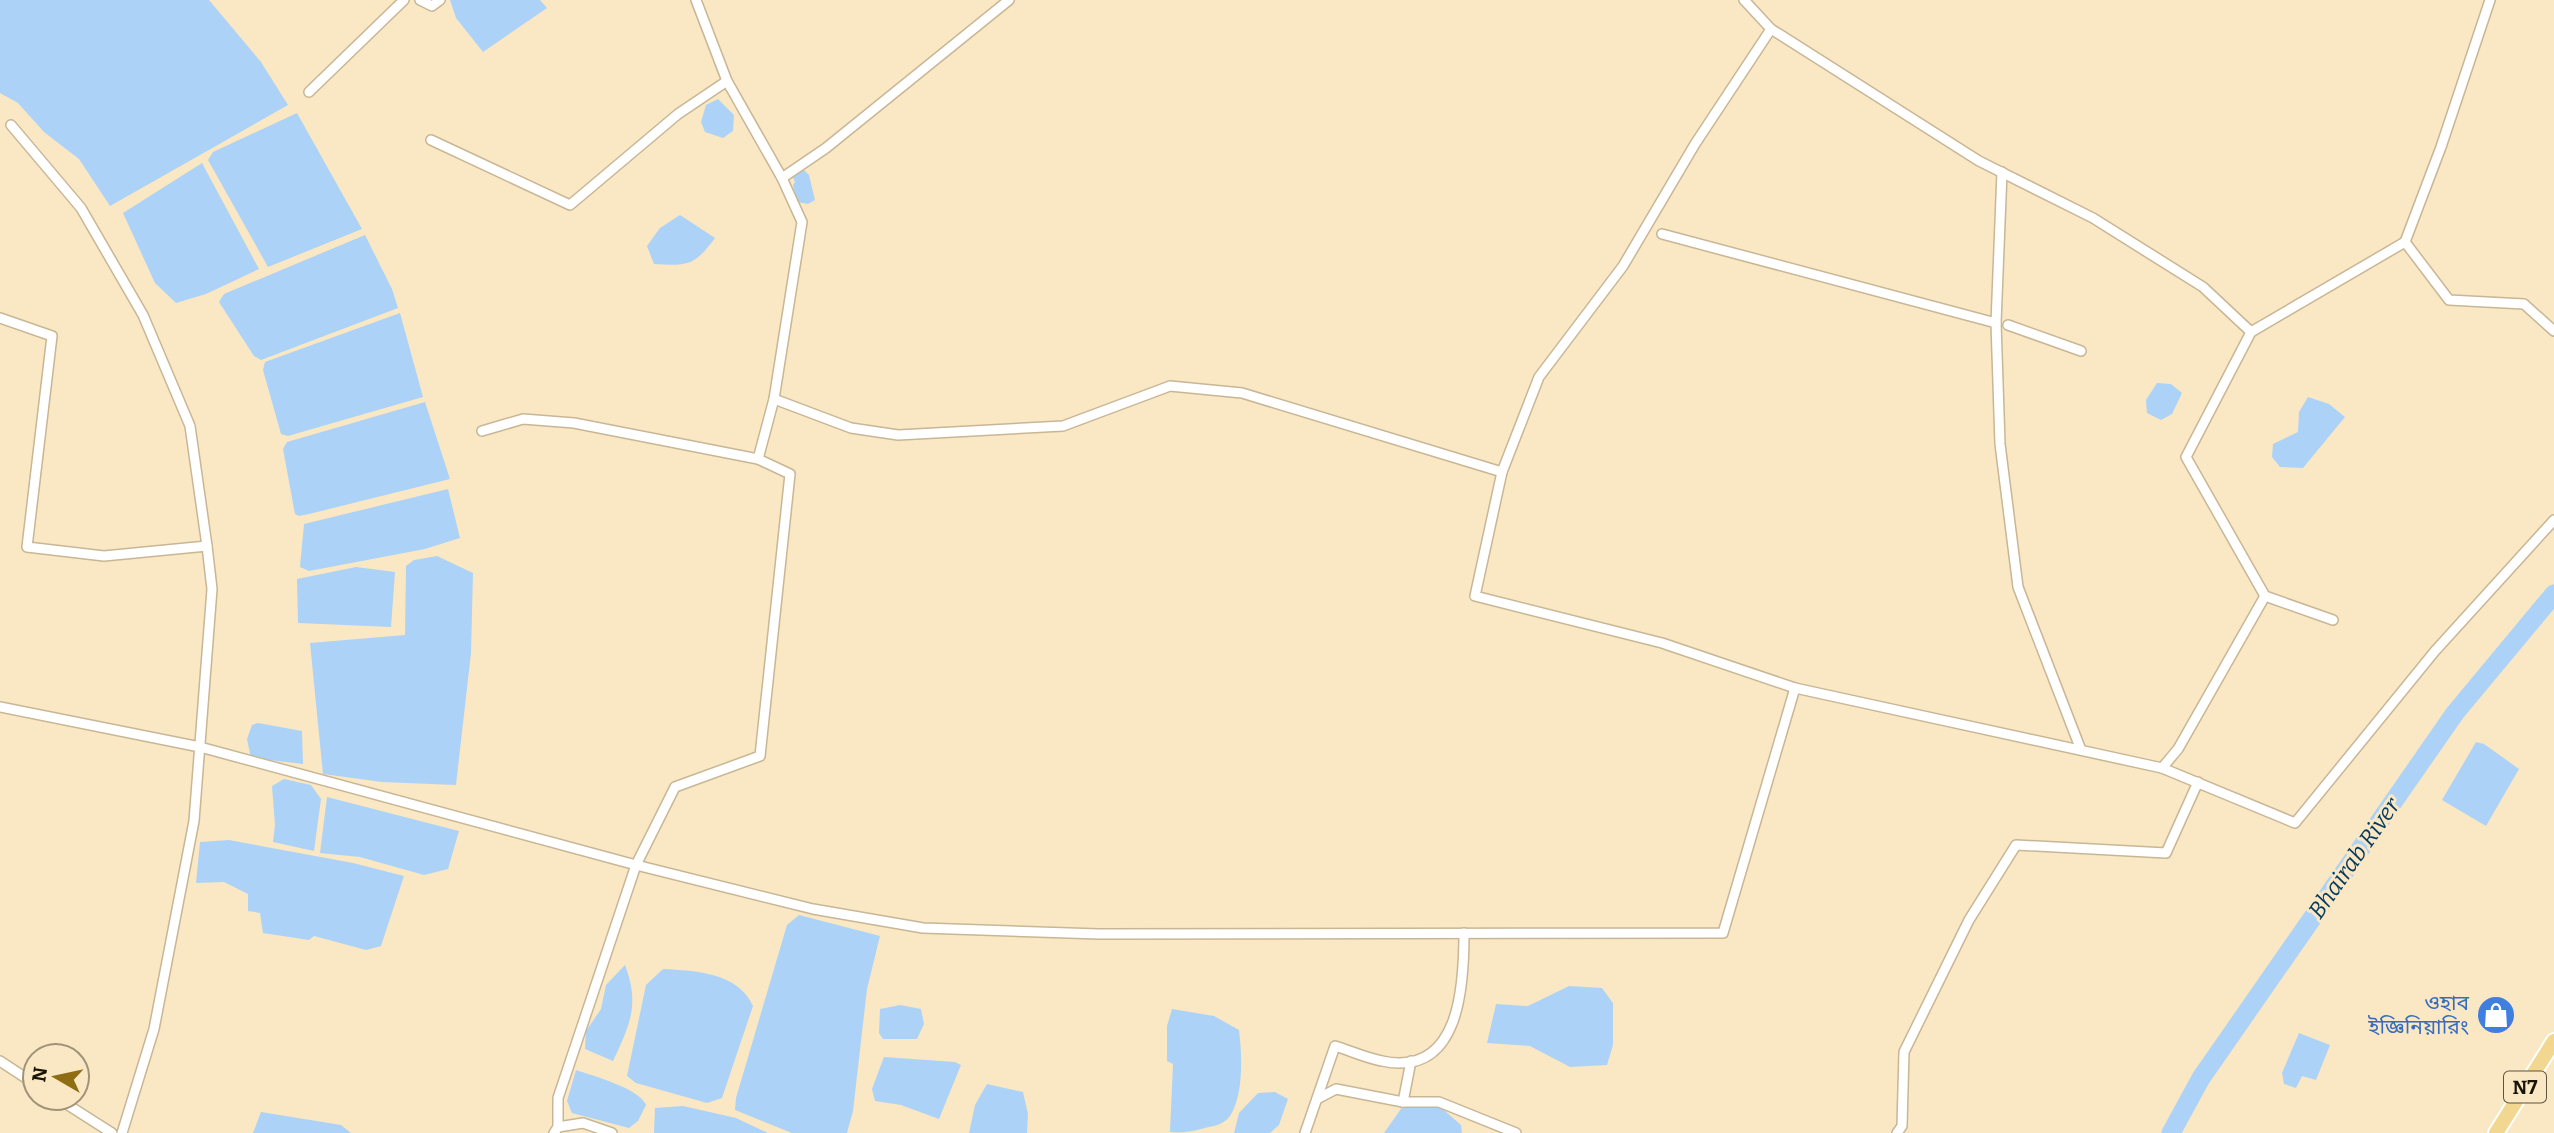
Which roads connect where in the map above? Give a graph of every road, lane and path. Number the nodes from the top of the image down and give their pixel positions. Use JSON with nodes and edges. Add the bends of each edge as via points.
{"nodes":[{"id":1,"x":404,"y":0,"type":"edge"},
{"id":2,"x":420,"y":0,"type":"edge"},
{"id":3,"x":440,"y":0,"type":"edge"},
{"id":4,"x":696,"y":0,"type":"edge"},
{"id":5,"x":1009,"y":0,"type":"edge"},
{"id":6,"x":1744,"y":0,"type":"edge"},
{"id":7,"x":2490,"y":0,"type":"edge"},
{"id":8,"x":1771,"y":29,"type":"junction"},
{"id":9,"x":727,"y":82,"type":"junction"},
{"id":10,"x":309,"y":92,"type":"dead end"},
{"id":11,"x":11,"y":125,"type":"dead end"},
{"id":12,"x":431,"y":140,"type":"dead end"},
{"id":13,"x":2002,"y":172,"type":"junction"},
{"id":14,"x":782,"y":178,"type":"junction"},
{"id":15,"x":1662,"y":234,"type":"dead end"},
{"id":16,"x":2405,"y":242,"type":"junction"},
{"id":17,"x":0,"y":318,"type":"edge"},
{"id":18,"x":1996,"y":323,"type":"junction"},
{"id":19,"x":2008,"y":325,"type":"dead end"},
{"id":20,"x":2554,"y":331,"type":"edge"},
{"id":21,"x":2251,"y":332,"type":"junction"},
{"id":22,"x":2081,"y":351,"type":"dead end"},
{"id":23,"x":774,"y":400,"type":"junction"},
{"id":24,"x":482,"y":431,"type":"dead end"},
{"id":25,"x":758,"y":459,"type":"junction"},
{"id":26,"x":1502,"y":472,"type":"junction"},
{"id":27,"x":2554,"y":520,"type":"edge"},
{"id":28,"x":207,"y":546,"type":"junction"},
{"id":29,"x":2265,"y":596,"type":"junction"},
{"id":30,"x":2333,"y":620,"type":"dead end"},
{"id":31,"x":1795,"y":688,"type":"junction"},
{"id":32,"x":0,"y":707,"type":"edge"},
{"id":33,"x":200,"y":747,"type":"junction"},
{"id":34,"x":2081,"y":750,"type":"junction"},
{"id":35,"x":2162,"y":768,"type":"junction"},
{"id":36,"x":2198,"y":782,"type":"junction"},
{"id":37,"x":636,"y":865,"type":"junction"},
{"id":38,"x":1464,"y":933,"type":"junction"},
{"id":39,"x":2554,"y":1041,"type":"edge"},
{"id":40,"x":1411,"y":1060,"type":"junction"},
{"id":41,"x":0,"y":1061,"type":"edge"},
{"id":42,"x":21,"y":1075,"type":"edge"},
{"id":43,"x":1317,"y":1099,"type":"junction"},
{"id":44,"x":1403,"y":1102,"type":"junction"},
{"id":45,"x":79,"y":1112,"type":"edge"},
{"id":46,"x":556,"y":1130,"type":"edge"},
{"id":47,"x":112,"y":1133,"type":"edge"},
{"id":48,"x":122,"y":1133,"type":"edge"},
{"id":49,"x":612,"y":1133,"type":"edge"},
{"id":50,"x":1305,"y":1133,"type":"edge"},
{"id":51,"x":1515,"y":1133,"type":"edge"},
{"id":52,"x":1898,"y":1133,"type":"edge"},
{"id":53,"x":2496,"y":1133,"type":"edge"}],
"edges":[{"from":1,"to":10,"type":"street"},
{"from":2,"to":3,"type":"street","via":[[432,6]]},
{"from":4,"to":9,"type":"street"},
{"from":5,"to":14,"type":"street","via":[[826,148]]},
{"from":6,"to":8,"type":"street"},
{"from":7,"to":16,"type":"street"},
{"from":8,"to":13,"type":"street"},
{"from":8,"to":26,"type":"street","via":[[1695,144],[1623,266],[1539,377]]},
{"from":9,"to":12,"type":"street","via":[[678,114],[570,205]]},
{"from":9,"to":14,"type":"street"},
{"from":11,"to":28,"type":"street","via":[[81,208],[143,315],[190,426]]},
{"from":13,"to":18,"type":"street"},
{"from":13,"to":21,"type":"street","via":[[2093,218],[2203,287]]},
{"from":14,"to":23,"type":"street","via":[[802,222]]},
{"from":15,"to":18,"type":"street"},
{"from":16,"to":20,"type":"street","via":[[2449,300],[2525,304]]},
{"from":16,"to":21,"type":"street"},
{"from":17,"to":28,"type":"street","via":[[52,336],[27,547],[104,556]]},
{"from":18,"to":34,"type":"street","via":[[2000,444],[2018,587]]},
{"from":19,"to":22,"type":"street"},
{"from":21,"to":29,"type":"street","via":[[2186,457]]},
{"from":23,"to":25,"type":"street"},
{"from":23,"to":26,"type":"street","via":[[851,428],[898,435],[1063,426],[1170,386],[1230,392]]},
{"from":24,"to":25,"type":"street","via":[[523,419],[574,423]]},
{"from":25,"to":37,"type":"street","via":[[790,474],[760,756],[675,787]]},
{"from":26,"to":31,"type":"street","via":[[1475,596],[1662,643]]},
{"from":27,"to":36,"type":"street","via":[[2435,651],[2295,823]]},
{"from":28,"to":33,"type":"street","via":[[212,590]]},
{"from":29,"to":30,"type":"street"},
{"from":29,"to":35,"type":"street","via":[[2178,749]]},
{"from":31,"to":34,"type":"street"},
{"from":31,"to":38,"type":"street","via":[[1723,933]]},
{"from":32,"to":33,"type":"street"},
{"from":33,"to":37,"type":"street"},
{"from":33,"to":48,"type":"street","via":[[194,821],[157,1016]]},
{"from":34,"to":35,"type":"street"},
{"from":35,"to":36,"type":"street"},
{"from":36,"to":52,"type":"street","via":[[2166,853],[2016,845],[1969,920],[1904,1052]]},
{"from":37,"to":38,"type":"street","via":[[813,909],[923,928],[1099,934]]},
{"from":37,"to":46,"type":"street","via":[[558,1098]]},
{"from":38,"to":40,"type":"street","via":[[1459,1010],[1441,1045],[1421,1060]]},
{"from":39,"to":53,"type":"highway","number":"N7"},
{"from":40,"to":43,"type":"street","via":[[1385,1062],[1335,1046]]},
{"from":40,"to":44,"type":"street"},
{"from":41,"to":42,"type":"street"},
{"from":43,"to":44,"type":"street","via":[[1336,1089]]},
{"from":43,"to":50,"type":"street"},
{"from":44,"to":51,"type":"street","via":[[1439,1102]]},
{"from":45,"to":47,"type":"street"},
{"from":46,"to":49,"type":"street","via":[[583,1124]]}]}
